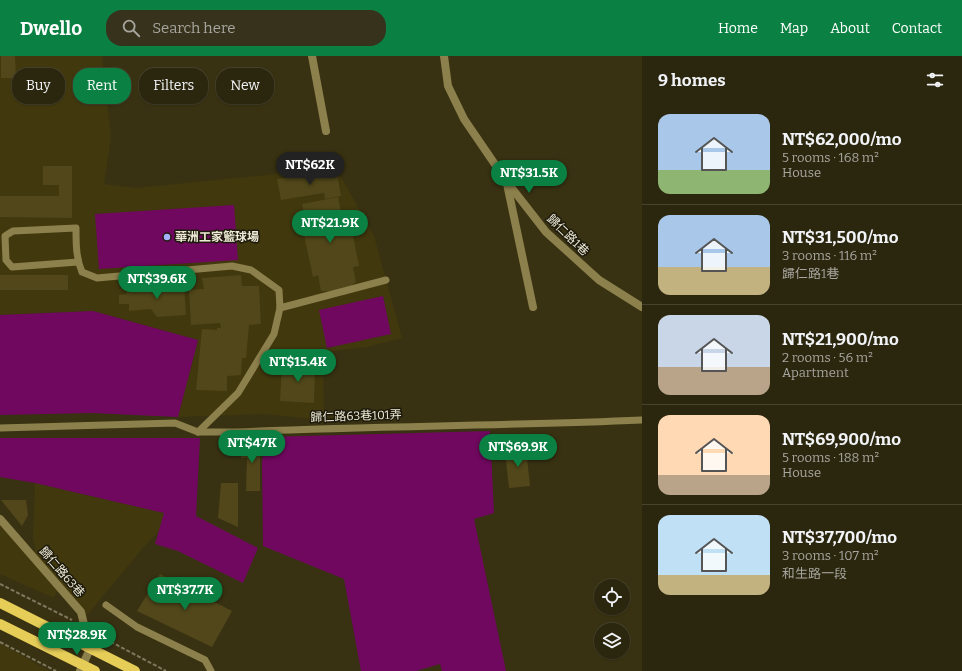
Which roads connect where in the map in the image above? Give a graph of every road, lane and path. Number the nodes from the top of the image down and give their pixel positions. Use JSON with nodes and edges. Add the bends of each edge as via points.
{"nodes":[{"id":1,"x":312,"y":56,"type":"edge"},
{"id":2,"x":444,"y":56,"type":"edge"},
{"id":3,"x":326,"y":131,"type":"dead end"},
{"id":4,"x":507,"y":182,"type":"junction"},
{"id":5,"x":78,"y":262,"type":"junction"},
{"id":6,"x":386,"y":280,"type":"dead end"},
{"id":7,"x":532,"y":307,"type":"dead end"},
{"id":8,"x":642,"y":307,"type":"edge"},
{"id":9,"x":280,"y":308,"type":"junction"},
{"id":10,"x":642,"y":420,"type":"edge"},
{"id":11,"x":0,"y":428,"type":"edge"},
{"id":12,"x":198,"y":432,"type":"junction"},
{"id":13,"x":0,"y":518,"type":"edge"},
{"id":14,"x":0,"y":604,"type":"edge"},
{"id":15,"x":106,"y":606,"type":"dead end"},
{"id":16,"x":0,"y":624,"type":"edge"},
{"id":17,"x":0,"y":642,"type":"edge"},
{"id":18,"x":90,"y":649,"type":"junction"},
{"id":19,"x":82,"y":668,"type":"edge"},
{"id":20,"x":56,"y":671,"type":"edge"},
{"id":21,"x":95,"y":671,"type":"edge"},
{"id":22,"x":135,"y":671,"type":"edge"},
{"id":23,"x":211,"y":671,"type":"edge"}],
"edges":[{"from":1,"to":3,"type":"street"},
{"from":2,"to":4,"type":"street","name":"歸仁路1巷","via":[[448,86],[464,119]]},
{"from":4,"to":7,"type":"street"},
{"from":4,"to":8,"type":"street","name":"歸仁路1巷","via":[[546,232],[599,280]]},
{"from":5,"to":5,"type":"lane","via":[[76,228],[13,231],[5,236],[6,260],[12,267]]},
{"from":5,"to":9,"type":"lane","via":[[82,272],[97,278],[232,266],[251,270],[279,290]]},
{"from":6,"to":9,"type":"lane"},
{"from":9,"to":12,"type":"lane","via":[[274,334],[238,393]]},
{"from":10,"to":12,"type":"lane","name":"歸仁路63巷101弄","via":[[544,425],[483,424]]},
{"from":11,"to":12,"type":"lane","name":"歸仁路63巷101弄","via":[[175,423]]},
{"from":13,"to":18,"type":"street","name":"歸仁路63巷","via":[[81,612]]},
{"from":14,"to":18,"type":"main road"},
{"from":15,"to":23,"type":"lane","via":[[137,627],[205,660]]},
{"from":16,"to":19,"type":"main road"},
{"from":17,"to":20,"type":"path"},
{"from":18,"to":19,"type":"street"},
{"from":18,"to":22,"type":"main road"},
{"from":19,"to":21,"type":"main road"}]}
